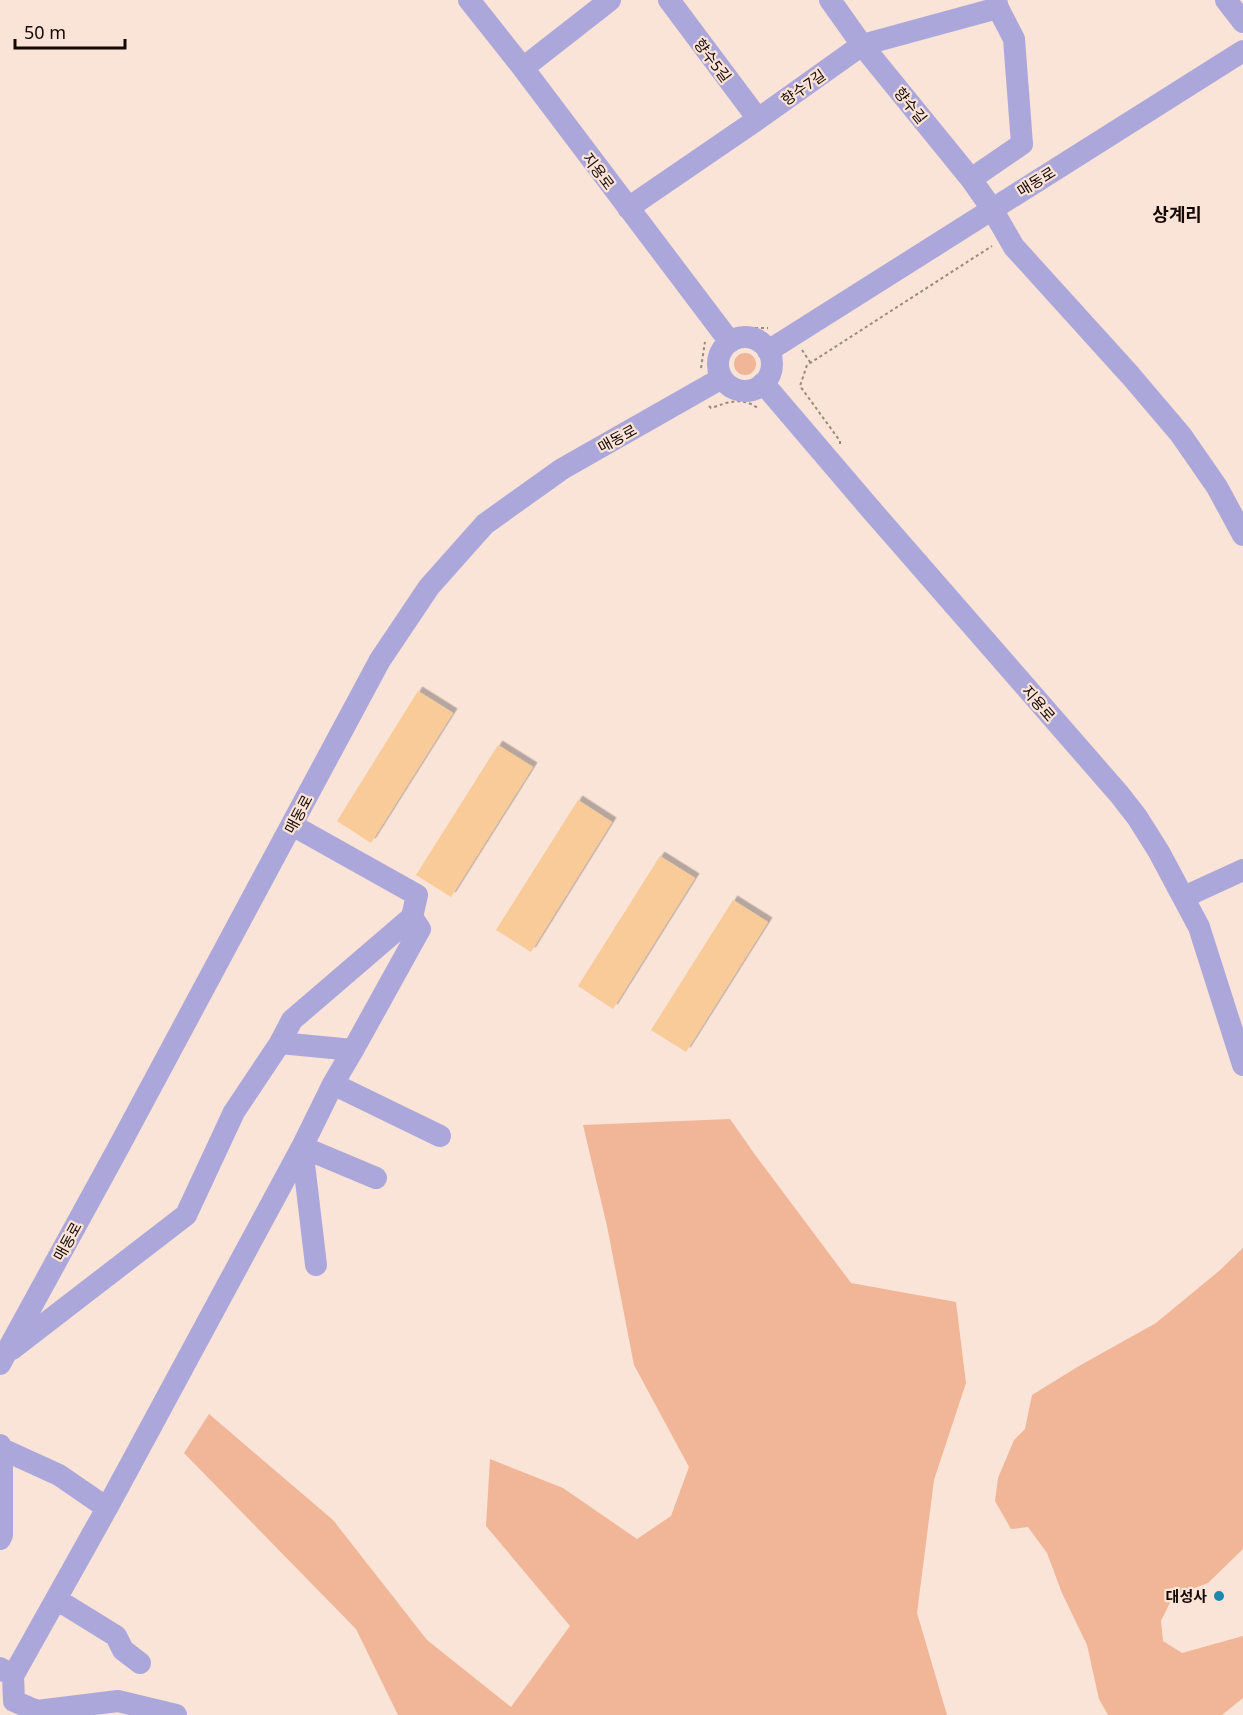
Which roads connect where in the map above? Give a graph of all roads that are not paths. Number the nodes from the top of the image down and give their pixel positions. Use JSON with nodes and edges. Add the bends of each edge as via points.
{"nodes":[{"id":1,"x":469,"y":0,"type":"edge"},
{"id":2,"x":610,"y":0,"type":"edge"},
{"id":3,"x":669,"y":0,"type":"edge"},
{"id":4,"x":830,"y":0,"type":"edge"},
{"id":5,"x":1226,"y":0,"type":"edge"},
{"id":6,"x":997,"y":4,"type":"edge"},
{"id":7,"x":1243,"y":22,"type":"edge"},
{"id":8,"x":862,"y":45,"type":"junction"},
{"id":9,"x":1243,"y":51,"type":"edge"},
{"id":10,"x":523,"y":68,"type":"junction"},
{"id":11,"x":758,"y":119,"type":"junction"},
{"id":12,"x":971,"y":179,"type":"junction"},
{"id":13,"x":628,"y":208,"type":"junction"},
{"id":14,"x":992,"y":209,"type":"junction"},
{"id":15,"x":730,"y":342,"type":"junction"},
{"id":16,"x":768,"y":351,"type":"junction"},
{"id":17,"x":722,"y":378,"type":"junction"},
{"id":18,"x":763,"y":383,"type":"junction"},
{"id":19,"x":1241,"y":527,"type":"edge"},
{"id":20,"x":292,"y":825,"type":"junction"},
{"id":21,"x":1243,"y":870,"type":"edge"},
{"id":22,"x":1184,"y":897,"type":"junction"},
{"id":23,"x":412,"y":917,"type":"junction"},
{"id":24,"x":280,"y":1043,"type":"junction"},
{"id":25,"x":353,"y":1050,"type":"junction"},
{"id":26,"x":1243,"y":1065,"type":"edge"},
{"id":27,"x":333,"y":1084,"type":"junction"},
{"id":28,"x":440,"y":1136,"type":"dead end"},
{"id":29,"x":302,"y":1147,"type":"junction"},
{"id":30,"x":376,"y":1178,"type":"dead end"},
{"id":31,"x":316,"y":1265,"type":"dead end"},
{"id":32,"x":3,"y":1359,"type":"edge"},
{"id":33,"x":1,"y":1447,"type":"edge"},
{"id":34,"x":107,"y":1508,"type":"junction"},
{"id":35,"x":0,"y":1539,"type":"edge"},
{"id":36,"x":56,"y":1599,"type":"junction"},
{"id":37,"x":140,"y":1663,"type":"dead end"},
{"id":38,"x":7,"y":1672,"type":"edge"},
{"id":39,"x":176,"y":1715,"type":"edge"}],
"edges":[{"from":1,"to":10,"type":"street","name":"지용로"},
{"from":2,"to":10,"type":"street"},
{"from":3,"to":11,"type":"street","name":"향수5길"},
{"from":4,"to":8,"type":"street","name":"향수길"},
{"from":5,"to":7,"type":"street"},
{"from":6,"to":8,"type":"street","name":"향수7길"},
{"from":6,"to":12,"type":"street","via":[[1014,39],[1022,144]]},
{"from":8,"to":11,"type":"street","name":"향수7길"},
{"from":8,"to":12,"type":"street","name":"향수길"},
{"from":9,"to":14,"type":"street","name":"매동로"},
{"from":10,"to":13,"type":"street","name":"지용로"},
{"from":11,"to":13,"type":"street","name":"향수7길"},
{"from":12,"to":14,"type":"street","name":"향수길"},
{"from":13,"to":15,"type":"street","name":"지용로"},
{"from":14,"to":16,"type":"street","name":"매동로"},
{"from":14,"to":19,"type":"street","name":"향수길","via":[[1014,247],[1181,435]]},
{"from":15,"to":16,"type":"street","via":[[750,338]]},
{"from":15,"to":17,"type":"street","via":[[718,360]]},
{"from":16,"to":18,"type":"street","via":[[771,367]]},
{"from":17,"to":18,"type":"street","via":[[742,390]]},
{"from":17,"to":20,"type":"street","name":"매동로","via":[[562,469],[485,524],[429,587],[380,660]]},
{"from":18,"to":22,"type":"street","name":"지용로","via":[[1119,794]]},
{"from":20,"to":23,"type":"street","via":[[417,895]]},
{"from":20,"to":32,"type":"street","name":"매동로"},
{"from":21,"to":22,"type":"street"},
{"from":22,"to":26,"type":"street","name":"지용로","via":[[1199,927]]},
{"from":23,"to":24,"type":"street","via":[[292,1020]]},
{"from":23,"to":25,"type":"street","via":[[420,929]]},
{"from":24,"to":25,"type":"street"},
{"from":24,"to":32,"type":"street","via":[[234,1112],[186,1215]]},
{"from":25,"to":27,"type":"street"},
{"from":27,"to":28,"type":"street"},
{"from":27,"to":29,"type":"street"},
{"from":29,"to":30,"type":"street"},
{"from":29,"to":31,"type":"street"},
{"from":29,"to":34,"type":"street"},
{"from":33,"to":34,"type":"street","via":[[59,1475]]},
{"from":33,"to":35,"type":"street"},
{"from":34,"to":36,"type":"street"},
{"from":36,"to":37,"type":"street","via":[[116,1636],[123,1650]]},
{"from":36,"to":38,"type":"street"},
{"from":38,"to":39,"type":"street","via":[[14,1701],[37,1711],[118,1701]]}]}
